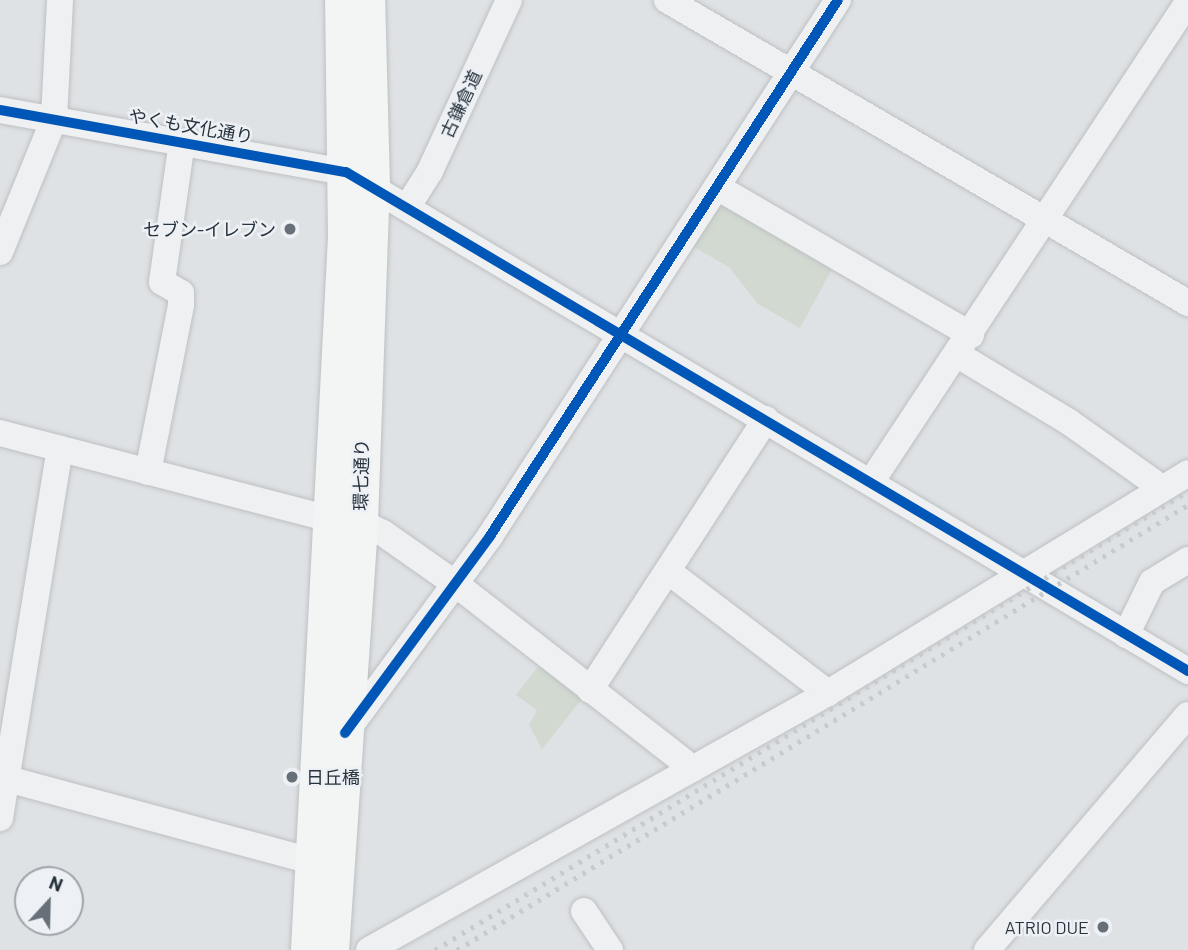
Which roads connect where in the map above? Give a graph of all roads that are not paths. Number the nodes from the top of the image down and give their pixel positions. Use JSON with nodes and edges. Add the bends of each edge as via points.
{"nodes":[{"id":1,"x":60,"y":0,"type":"edge"},
{"id":2,"x":341,"y":0,"type":"edge"},
{"id":3,"x":368,"y":0,"type":"edge"},
{"id":4,"x":509,"y":0,"type":"edge"},
{"id":5,"x":667,"y":0,"type":"edge"},
{"id":6,"x":838,"y":0,"type":"edge"},
{"id":7,"x":1188,"y":2,"type":"edge"},
{"id":8,"x":790,"y":71,"type":"junction"},
{"id":9,"x":0,"y":110,"type":"edge"},
{"id":10,"x":54,"y":119,"type":"junction"},
{"id":11,"x":182,"y":142,"type":"junction"},
{"id":12,"x":360,"y":179,"type":"junction"},
{"id":13,"x":717,"y":187,"type":"junction"},
{"id":14,"x":408,"y":206,"type":"junction"},
{"id":15,"x":1046,"y":219,"type":"junction"},
{"id":16,"x":0,"y":252,"type":"edge"},
{"id":17,"x":1188,"y":303,"type":"edge"},
{"id":18,"x":622,"y":332,"type":"junction"},
{"id":19,"x":964,"y":345,"type":"junction"},
{"id":20,"x":766,"y":419,"type":"junction"},
{"id":21,"x":0,"y":433,"type":"edge"},
{"id":22,"x":60,"y":449,"type":"junction"},
{"id":23,"x":148,"y":472,"type":"junction"},
{"id":24,"x":1188,"y":473,"type":"edge"},
{"id":25,"x":871,"y":482,"type":"junction"},
{"id":26,"x":1162,"y":488,"type":"junction"},
{"id":27,"x":346,"y":521,"type":"junction"},
{"id":28,"x":1188,"y":560,"type":"edge"},
{"id":29,"x":669,"y":572,"type":"junction"},
{"id":30,"x":1026,"y":574,"type":"junction"},
{"id":31,"x":457,"y":585,"type":"junction"},
{"id":32,"x":1126,"y":635,"type":"junction"},
{"id":33,"x":1188,"y":671,"type":"edge"},
{"id":34,"x":590,"y":690,"type":"junction"},
{"id":35,"x":828,"y":693,"type":"junction"},
{"id":36,"x":1188,"y":715,"type":"edge"},
{"id":37,"x":345,"y":733,"type":"junction"},
{"id":38,"x":693,"y":769,"type":"junction"},
{"id":39,"x":3,"y":778,"type":"edge"},
{"id":40,"x":327,"y":810,"type":"junction"},
{"id":41,"x":0,"y":818,"type":"edge"},
{"id":42,"x":300,"y":859,"type":"junction"},
{"id":43,"x":584,"y":912,"type":"dead end"},
{"id":44,"x":287,"y":950,"type":"edge"},
{"id":45,"x":307,"y":950,"type":"edge"},
{"id":46,"x":332,"y":950,"type":"edge"},
{"id":47,"x":354,"y":950,"type":"edge"},
{"id":48,"x":369,"y":950,"type":"edge"},
{"id":49,"x":610,"y":950,"type":"edge"},
{"id":50,"x":987,"y":950,"type":"edge"}],
"edges":[{"from":1,"to":10,"type":"street"},
{"from":2,"to":12,"type":"main road","name":"環七通り"},
{"from":3,"to":12,"type":"main road","name":"環七通り"},
{"from":4,"to":14,"type":"street","name":"古鎌倉道","via":[[430,171]]},
{"from":5,"to":8,"type":"street"},
{"from":6,"to":8,"type":"street"},
{"from":7,"to":15,"type":"street"},
{"from":8,"to":13,"type":"street"},
{"from":8,"to":15,"type":"street"},
{"from":9,"to":10,"type":"street","name":"やくも文化通り"},
{"from":10,"to":11,"type":"street","name":"やくも文化通り"},
{"from":10,"to":16,"type":"street"},
{"from":11,"to":12,"type":"street","name":"やくも文化通り"},
{"from":11,"to":23,"type":"street","via":[[162,282],[181,293],[181,305]]},
{"from":12,"to":14,"type":"street","name":"やくも文化通り"},
{"from":12,"to":27,"type":"main road","name":"環七通り"},
{"from":13,"to":18,"type":"street"},
{"from":13,"to":19,"type":"street"},
{"from":14,"to":18,"type":"street","name":"やくも文化通り"},
{"from":15,"to":17,"type":"street"},
{"from":15,"to":19,"type":"street"},
{"from":18,"to":20,"type":"street","name":"やくも文化通り"},
{"from":18,"to":31,"type":"street"},
{"from":19,"to":25,"type":"street"},
{"from":19,"to":26,"type":"street"},
{"from":20,"to":25,"type":"street","name":"やくも文化通り"},
{"from":20,"to":29,"type":"street"},
{"from":21,"to":22,"type":"street"},
{"from":22,"to":23,"type":"street"},
{"from":22,"to":39,"type":"street"},
{"from":23,"to":27,"type":"street"},
{"from":24,"to":26,"type":"street"},
{"from":25,"to":30,"type":"street","name":"やくも文化通り"},
{"from":26,"to":30,"type":"street"},
{"from":27,"to":31,"type":"street","via":[[383,533]]},
{"from":27,"to":37,"type":"main road","name":"環七通り"},
{"from":27,"to":40,"type":"main road","name":"環七通り"},
{"from":28,"to":32,"type":"street","via":[[1152,582]]},
{"from":29,"to":34,"type":"street"},
{"from":29,"to":35,"type":"street"},
{"from":30,"to":32,"type":"street","name":"やくも文化通り"},
{"from":30,"to":35,"type":"street"},
{"from":31,"to":34,"type":"street"},
{"from":31,"to":37,"type":"street"},
{"from":32,"to":33,"type":"street","name":"やくも文化通り"},
{"from":34,"to":38,"type":"street"},
{"from":35,"to":38,"type":"street"},
{"from":36,"to":50,"type":"street"},
{"from":37,"to":40,"type":"main road","name":"環七通り"},
{"from":38,"to":48,"type":"street"},
{"from":39,"to":41,"type":"street"},
{"from":39,"to":42,"type":"street"},
{"from":40,"to":42,"type":"main road"},
{"from":40,"to":45,"type":"main road","name":"環七通り"},
{"from":40,"to":46,"type":"main road","name":"環七通り"},
{"from":40,"to":47,"type":"main road"},
{"from":42,"to":44,"type":"main road"},
{"from":43,"to":49,"type":"street"}]}
